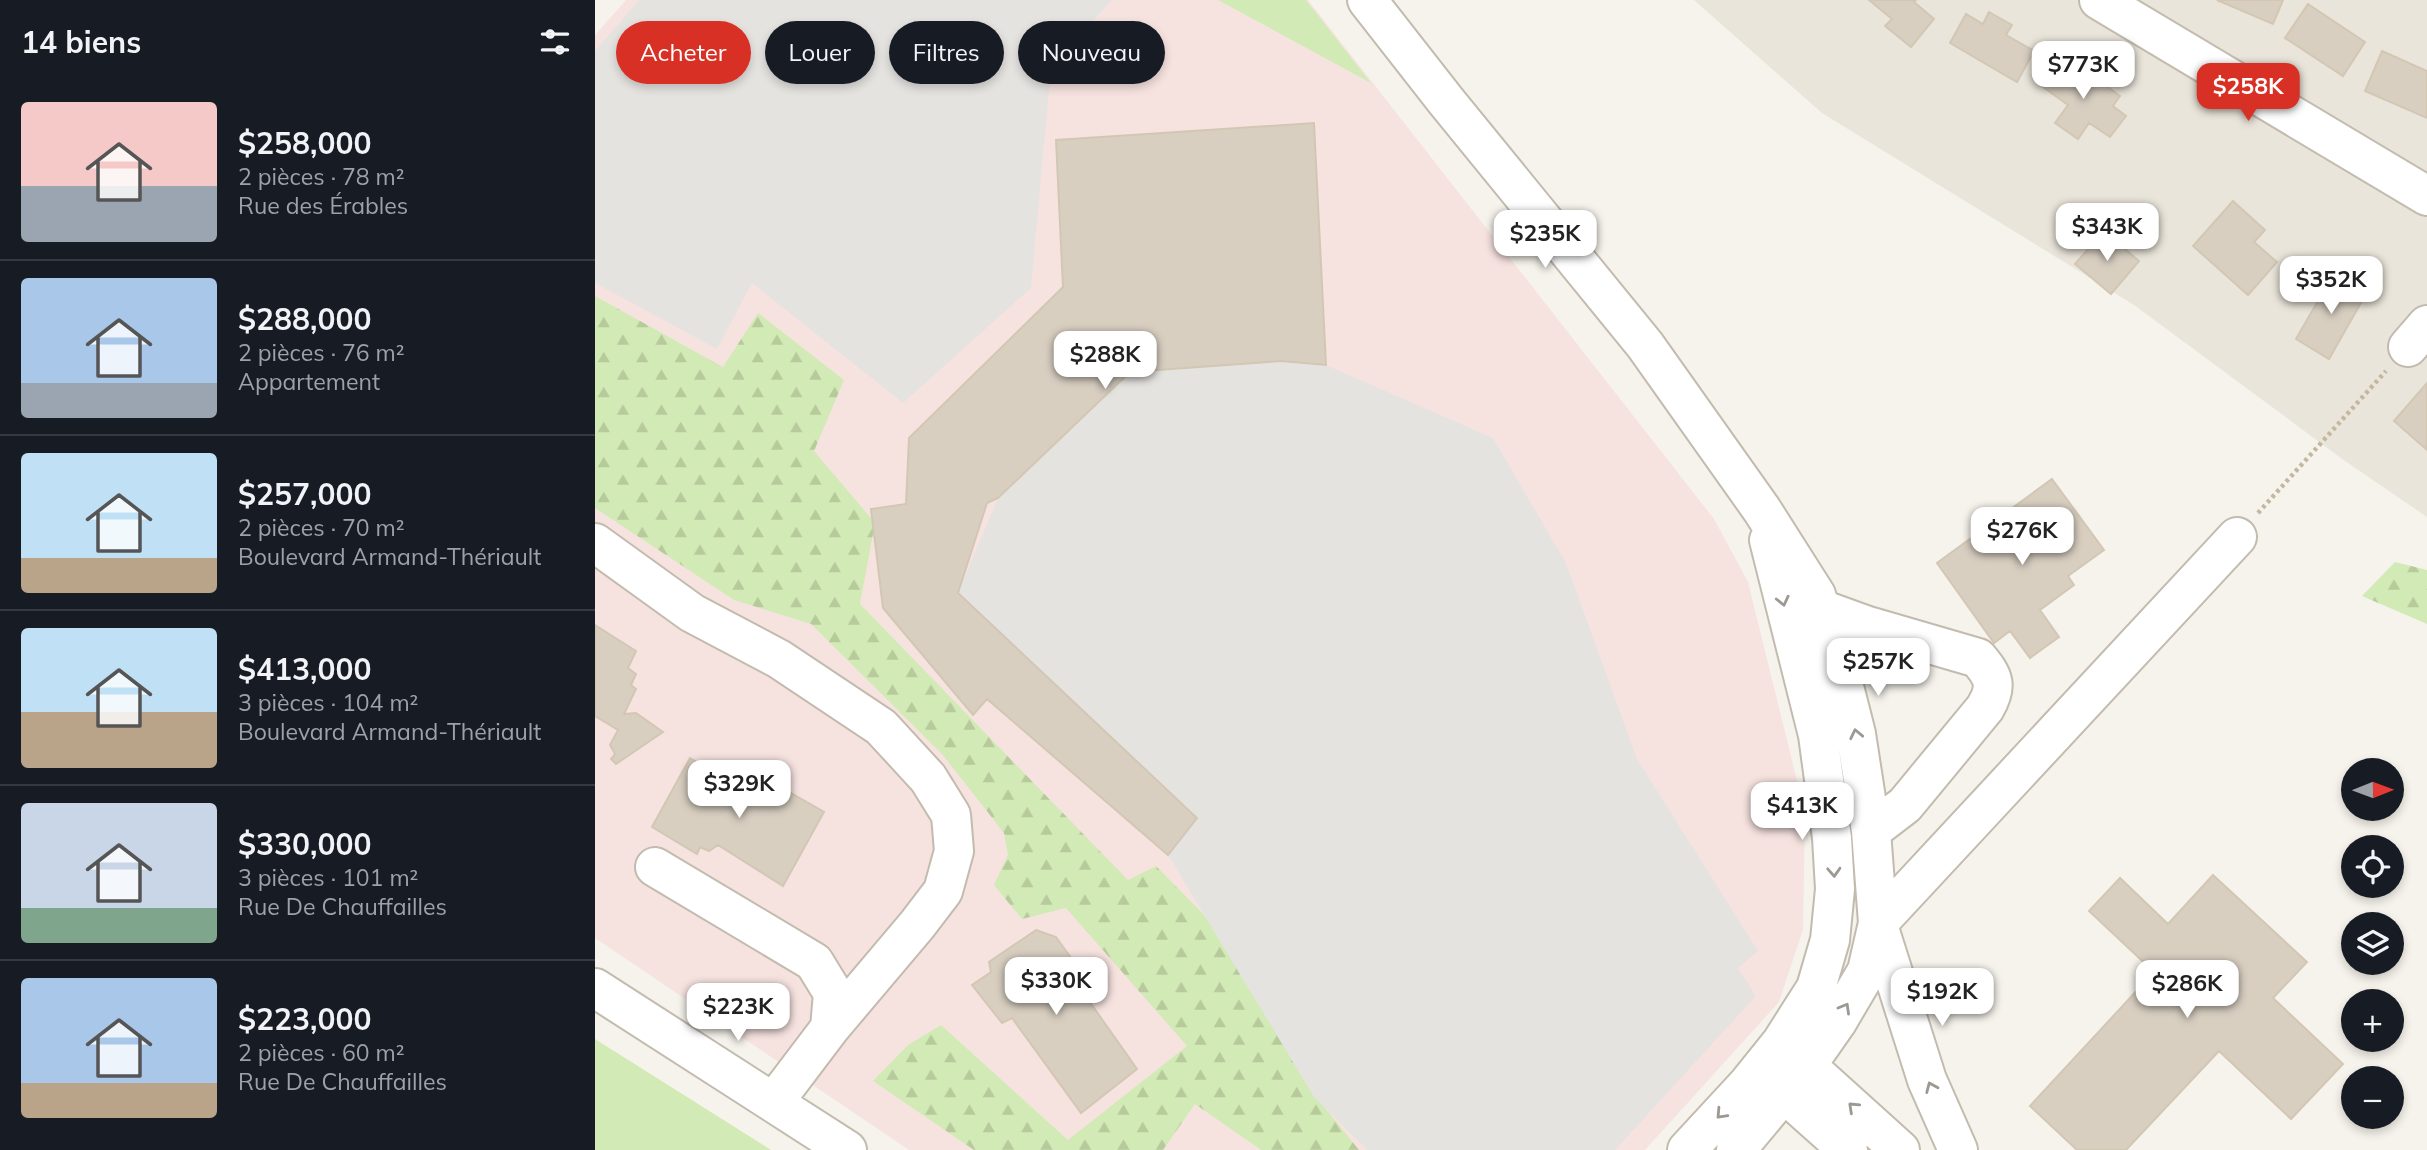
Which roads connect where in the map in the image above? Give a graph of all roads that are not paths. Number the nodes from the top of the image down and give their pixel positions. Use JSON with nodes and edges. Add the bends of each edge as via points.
{"nodes":[{"id":1,"x":1367,"y":0,"type":"edge"},
{"id":2,"x":2099,"y":0,"type":"edge"},
{"id":3,"x":2427,"y":196,"type":"edge"},
{"id":4,"x":1762,"y":510,"type":"junction"},
{"id":5,"x":2237,"y":537,"type":"road end"},
{"id":6,"x":595,"y":543,"type":"edge"},
{"id":7,"x":1821,"y":609,"type":"junction"},
{"id":8,"x":1871,"y":831,"type":"junction"},
{"id":9,"x":655,"y":867,"type":"dead end"},
{"id":10,"x":1878,"y":923,"type":"junction"},
{"id":11,"x":595,"y":988,"type":"edge"},
{"id":12,"x":830,"y":1028,"type":"junction"},
{"id":13,"x":1783,"y":1068,"type":"junction"},
{"id":14,"x":774,"y":1102,"type":"junction"},
{"id":15,"x":847,"y":1150,"type":"edge"},
{"id":16,"x":1688,"y":1150,"type":"edge"},
{"id":17,"x":1736,"y":1150,"type":"edge"},
{"id":18,"x":1848,"y":1150,"type":"edge"},
{"id":19,"x":1900,"y":1150,"type":"edge"},
{"id":20,"x":1958,"y":1150,"type":"edge"}],
"edges":[{"from":1,"to":4,"type":"street","via":[[1645,345]]},
{"from":2,"to":3,"type":"street"},
{"from":4,"to":7,"type":"street"},
{"from":4,"to":13,"type":"street","one_way":true,"via":[[1818,735],[1835,889],[1830,940]]},
{"from":5,"to":10,"type":"street"},
{"from":6,"to":12,"type":"street","via":[[692,613],[779,659],[881,727],[928,778],[951,815],[954,850],[943,891]]},
{"from":8,"to":7,"type":"street","one_way":true,"via":[[1856,734]]},
{"from":7,"to":8,"type":"street","via":[[1978,659],[1993,681],[1994,693],[1976,718],[1905,804]]},
{"from":8,"to":10,"type":"street"},
{"from":9,"to":12,"type":"street","via":[[814,962],[833,993]]},
{"from":13,"to":10,"type":"street","one_way":true,"via":[[1837,1022],[1867,971]]},
{"from":20,"to":10,"type":"street","one_way":true,"via":[[1927,1080]]},
{"from":11,"to":14,"type":"street"},
{"from":12,"to":14,"type":"street"},
{"from":13,"to":16,"type":"street","one_way":true},
{"from":13,"to":17,"type":"street"},
{"from":13,"to":18,"type":"street"},
{"from":19,"to":13,"type":"street","one_way":true},
{"from":14,"to":15,"type":"street"}]}
